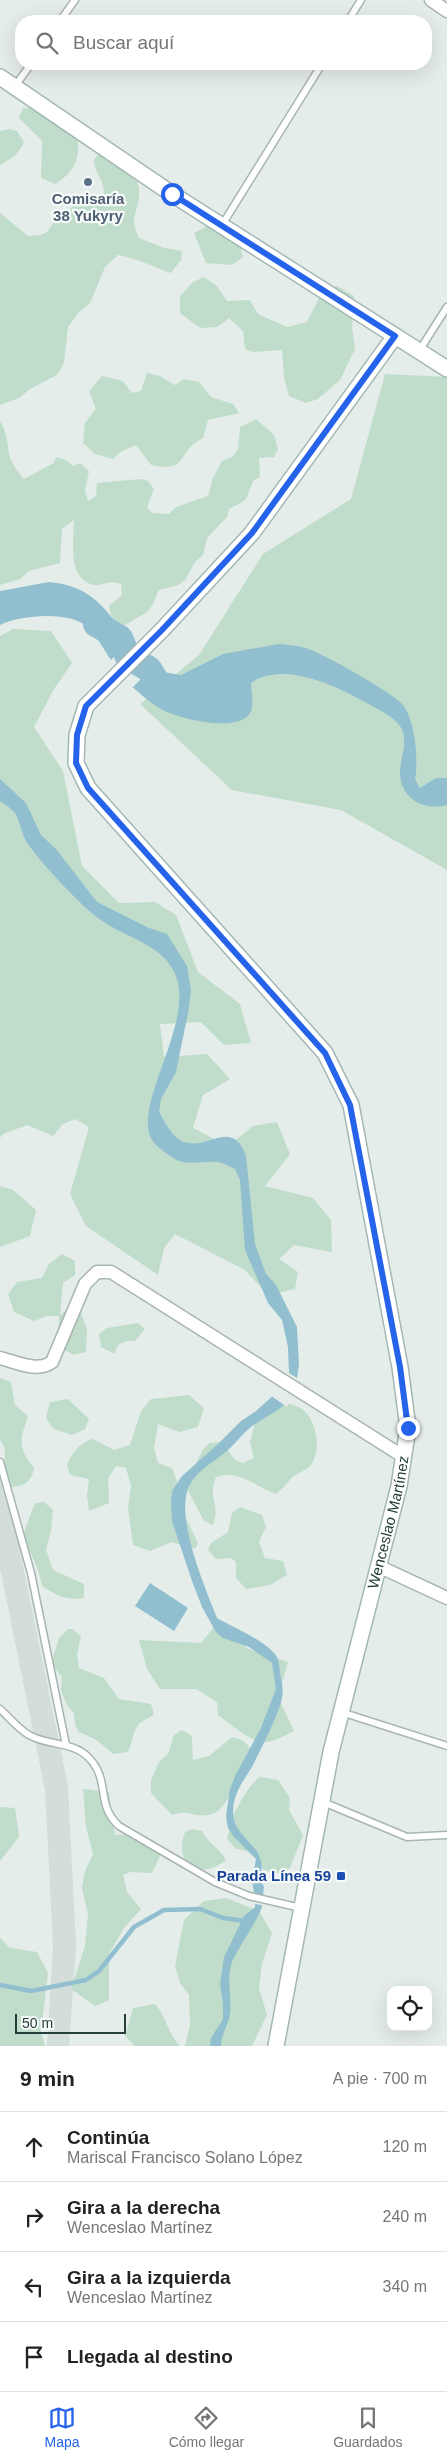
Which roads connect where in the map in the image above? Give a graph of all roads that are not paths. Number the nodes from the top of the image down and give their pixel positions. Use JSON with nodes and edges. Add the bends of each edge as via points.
{"nodes":[{"id":1,"x":75,"y":0,"type":"edge"},
{"id":2,"x":361,"y":0,"type":"edge"},
{"id":3,"x":431,"y":0,"type":"edge"},
{"id":4,"x":447,"y":11,"type":"edge"},
{"id":5,"x":64,"y":15,"type":"edge"},
{"id":6,"x":352,"y":15,"type":"edge"},
{"id":7,"x":27,"y":70,"type":"edge"},
{"id":8,"x":318,"y":70,"type":"edge"},
{"id":9,"x":0,"y":78,"type":"edge"},
{"id":10,"x":15,"y":88,"type":"junction"},
{"id":11,"x":222,"y":226,"type":"junction"},
{"id":12,"x":447,"y":307,"type":"edge"},
{"id":13,"x":395,"y":336,"type":"junction"},
{"id":14,"x":419,"y":351,"type":"junction"},
{"id":15,"x":447,"y":370,"type":"edge"},
{"id":16,"x":0,"y":1358,"type":"edge"},
{"id":17,"x":404,"y":1457,"type":"junction"},
{"id":18,"x":0,"y":1462,"type":"edge"},
{"id":19,"x":378,"y":1566,"type":"junction"},
{"id":20,"x":447,"y":1598,"type":"edge"},
{"id":21,"x":0,"y":1709,"type":"edge"},
{"id":22,"x":341,"y":1712,"type":"junction"},
{"id":23,"x":66,"y":1745,"type":"junction"},
{"id":24,"x":447,"y":1746,"type":"edge"},
{"id":25,"x":321,"y":1802,"type":"junction"},
{"id":26,"x":447,"y":1835,"type":"edge"},
{"id":27,"x":301,"y":1908,"type":"junction"},
{"id":28,"x":276,"y":2046,"type":"edge"}],
"edges":[{"from":1,"to":5,"type":"lane"},
{"from":2,"to":6,"type":"lane"},
{"from":3,"to":4,"type":"street"},
{"from":7,"to":10,"type":"lane"},
{"from":8,"to":11,"type":"lane"},
{"from":9,"to":10,"type":"main road"},
{"from":10,"to":11,"type":"main road"},
{"from":11,"to":13,"type":"main road"},
{"from":12,"to":14,"type":"lane"},
{"from":13,"to":14,"type":"main road"},
{"from":13,"to":17,"type":"main road","name":"Wenceslao Martínez","via":[[252,533],[86,706],[77,735],[76,763],[88,788],[325,1053],[350,1105],[400,1367],[408,1428]]},
{"from":14,"to":15,"type":"main road"},
{"from":16,"to":17,"type":"street","via":[[37,1368],[52,1362],[85,1284],[97,1272],[111,1272]]},
{"from":17,"to":19,"type":"main road","name":"Wenceslao Martínez"},
{"from":18,"to":23,"type":"lane","via":[[31,1573]]},
{"from":19,"to":20,"type":"street"},
{"from":19,"to":22,"type":"main road","name":"Wenceslao Martínez"},
{"from":21,"to":23,"type":"lane","via":[[29,1735]]},
{"from":22,"to":24,"type":"lane"},
{"from":22,"to":25,"type":"main road","name":"Wenceslao Martínez"},
{"from":23,"to":27,"type":"lane","via":[[89,1757],[100,1772],[104,1806],[119,1826],[215,1882],[249,1896]]},
{"from":25,"to":26,"type":"lane","via":[[407,1837]]},
{"from":25,"to":27,"type":"main road","name":"Wenceslao Martínez"},
{"from":27,"to":28,"type":"main road","name":"Wenceslao Martínez"}]}
